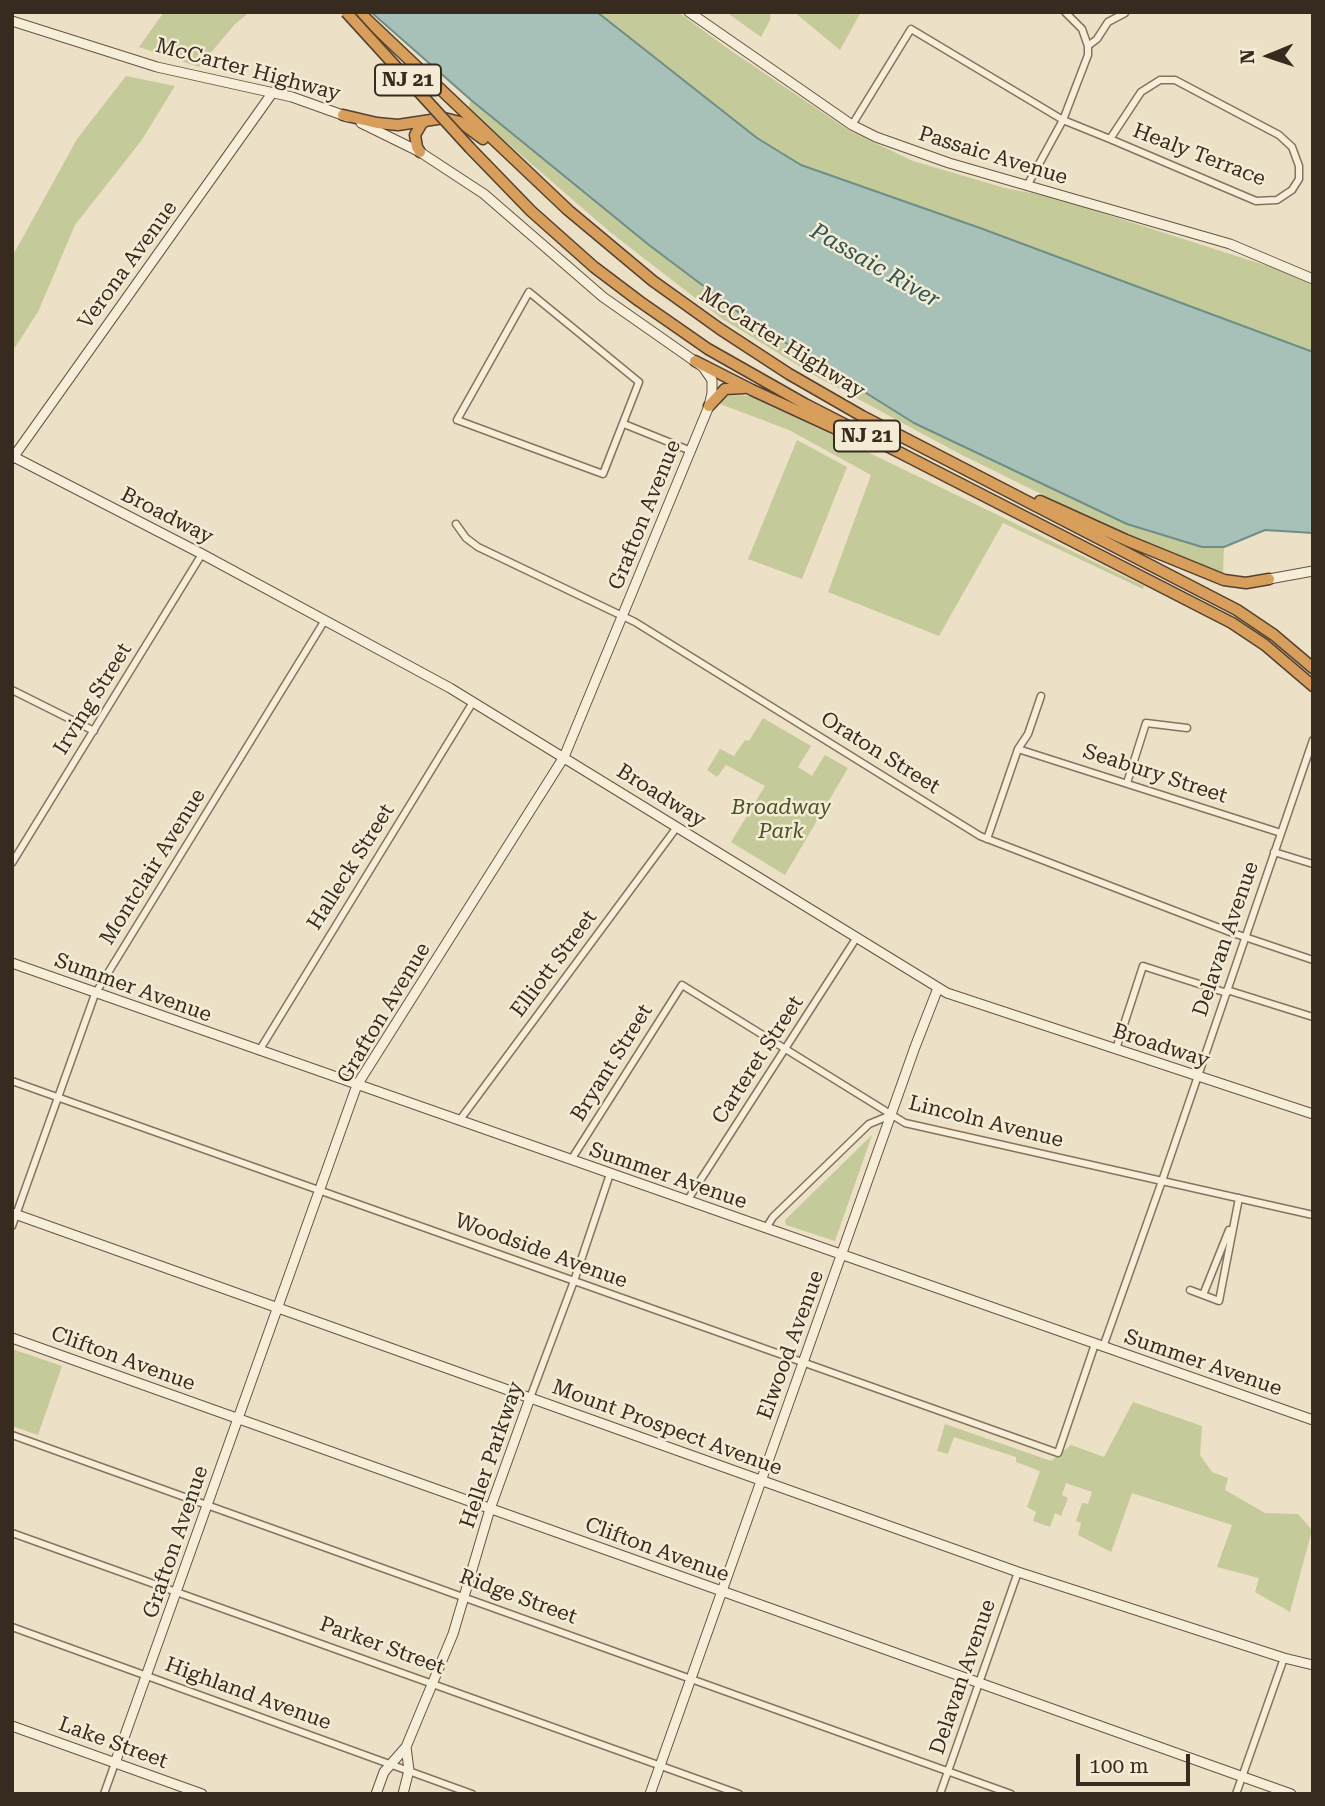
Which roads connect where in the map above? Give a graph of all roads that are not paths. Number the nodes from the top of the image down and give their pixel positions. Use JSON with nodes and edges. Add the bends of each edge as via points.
{"nodes":[{"id":1,"x":346,"y":12,"type":"edge"},
{"id":2,"x":359,"y":12,"type":"edge"},
{"id":3,"x":690,"y":12,"type":"edge"},
{"id":4,"x":1065,"y":12,"type":"edge"},
{"id":5,"x":1125,"y":13,"type":"edge"},
{"id":6,"x":12,"y":21,"type":"edge"},
{"id":7,"x":1087,"y":46,"type":"junction"},
{"id":8,"x":273,"y":92,"type":"junction"},
{"id":9,"x":343,"y":115,"type":"junction"},
{"id":10,"x":436,"y":118,"type":"junction"},
{"id":11,"x":1063,"y":120,"type":"junction"},
{"id":12,"x":852,"y":125,"type":"junction"},
{"id":13,"x":1110,"y":139,"type":"junction"},
{"id":14,"x":420,"y":152,"type":"junction"},
{"id":15,"x":1027,"y":186,"type":"junction"},
{"id":16,"x":548,"y":192,"type":"junction"},
{"id":17,"x":1313,"y":279,"type":"edge"},
{"id":18,"x":695,"y":361,"type":"junction"},
{"id":19,"x":752,"y":390,"type":"junction"},
{"id":20,"x":709,"y":406,"type":"junction"},
{"id":21,"x":624,"y":424,"type":"junction"},
{"id":22,"x":691,"y":451,"type":"junction"},
{"id":23,"x":13,"y":457,"type":"edge"},
{"id":24,"x":948,"y":461,"type":"junction"},
{"id":25,"x":929,"y":468,"type":"junction"},
{"id":26,"x":456,"y":524,"type":"dead end"},
{"id":27,"x":202,"y":554,"type":"junction"},
{"id":28,"x":1313,"y":571,"type":"edge"},
{"id":29,"x":1269,"y":579,"type":"joint"},
{"id":30,"x":623,"y":616,"type":"junction"},
{"id":31,"x":325,"y":620,"type":"junction"},
{"id":32,"x":1313,"y":668,"type":"edge"},
{"id":33,"x":1313,"y":686,"type":"edge"},
{"id":34,"x":12,"y":690,"type":"edge"},
{"id":35,"x":1041,"y":696,"type":"dead end"},
{"id":36,"x":473,"y":702,"type":"junction"},
{"id":37,"x":1187,"y":728,"type":"dead end"},
{"id":38,"x":94,"y":731,"type":"junction"},
{"id":39,"x":1313,"y":740,"type":"edge"},
{"id":40,"x":1018,"y":748,"type":"junction"},
{"id":41,"x":564,"y":757,"type":"junction"},
{"id":42,"x":1126,"y":783,"type":"junction"},
{"id":43,"x":677,"y":827,"type":"junction"},
{"id":44,"x":1281,"y":834,"type":"junction"},
{"id":45,"x":987,"y":839,"type":"junction"},
{"id":46,"x":1275,"y":852,"type":"junction"},
{"id":47,"x":12,"y":863,"type":"edge"},
{"id":48,"x":1313,"y":864,"type":"edge"},
{"id":49,"x":857,"y":937,"type":"junction"},
{"id":50,"x":1245,"y":938,"type":"junction"},
{"id":51,"x":1313,"y":960,"type":"edge"},
{"id":52,"x":12,"y":962,"type":"edge"},
{"id":53,"x":682,"y":985,"type":"joint"},
{"id":54,"x":938,"y":988,"type":"junction"},
{"id":55,"x":1227,"y":991,"type":"junction"},
{"id":56,"x":95,"y":994,"type":"junction"},
{"id":57,"x":1313,"y":1017,"type":"edge"},
{"id":58,"x":786,"y":1049,"type":"junction"},
{"id":59,"x":1116,"y":1049,"type":"junction"},
{"id":60,"x":259,"y":1051,"type":"junction"},
{"id":61,"x":1198,"y":1076,"type":"junction"},
{"id":62,"x":12,"y":1081,"type":"edge"},
{"id":63,"x":357,"y":1085,"type":"junction"},
{"id":64,"x":59,"y":1098,"type":"junction"},
{"id":65,"x":1313,"y":1114,"type":"edge"},
{"id":66,"x":891,"y":1115,"type":"junction"},
{"id":67,"x":459,"y":1121,"type":"junction"},
{"id":68,"x":571,"y":1160,"type":"junction"},
{"id":69,"x":611,"y":1174,"type":"junction"},
{"id":70,"x":1162,"y":1181,"type":"junction"},
{"id":71,"x":320,"y":1191,"type":"junction"},
{"id":72,"x":1239,"y":1198,"type":"junction"},
{"id":73,"x":687,"y":1201,"type":"junction"},
{"id":74,"x":14,"y":1214,"type":"edge"},
{"id":75,"x":1313,"y":1215,"type":"edge"},
{"id":76,"x":1233,"y":1219,"type":"junction"},
{"id":77,"x":12,"y":1226,"type":"edge"},
{"id":78,"x":766,"y":1228,"type":"junction"},
{"id":79,"x":842,"y":1255,"type":"junction"},
{"id":80,"x":574,"y":1281,"type":"junction"},
{"id":81,"x":1190,"y":1290,"type":"dead end"},
{"id":82,"x":1203,"y":1295,"type":"junction"},
{"id":83,"x":279,"y":1308,"type":"junction"},
{"id":84,"x":12,"y":1338,"type":"edge"},
{"id":85,"x":1099,"y":1345,"type":"junction"},
{"id":86,"x":804,"y":1363,"type":"junction"},
{"id":87,"x":530,"y":1398,"type":"junction"},
{"id":88,"x":239,"y":1418,"type":"junction"},
{"id":89,"x":1313,"y":1420,"type":"edge"},
{"id":90,"x":12,"y":1435,"type":"edge"},
{"id":91,"x":1058,"y":1453,"type":"joint"},
{"id":92,"x":762,"y":1480,"type":"junction"},
{"id":93,"x":208,"y":1503,"type":"junction"},
{"id":94,"x":491,"y":1509,"type":"junction"},
{"id":95,"x":12,"y":1533,"type":"edge"},
{"id":96,"x":1018,"y":1573,"type":"junction"},
{"id":97,"x":178,"y":1591,"type":"junction"},
{"id":98,"x":722,"y":1591,"type":"junction"},
{"id":99,"x":466,"y":1597,"type":"junction"},
{"id":100,"x":12,"y":1627,"type":"edge"},
{"id":101,"x":1284,"y":1658,"type":"junction"},
{"id":102,"x":1313,"y":1665,"type":"edge"},
{"id":103,"x":148,"y":1677,"type":"junction"},
{"id":104,"x":691,"y":1678,"type":"junction"},
{"id":105,"x":979,"y":1683,"type":"junction"},
{"id":106,"x":434,"y":1684,"type":"junction"},
{"id":107,"x":12,"y":1726,"type":"edge"},
{"id":108,"x":406,"y":1747,"type":"junction"},
{"id":109,"x":115,"y":1762,"type":"junction"},
{"id":110,"x":392,"y":1763,"type":"junction"},
{"id":111,"x":660,"y":1765,"type":"junction"},
{"id":112,"x":409,"y":1770,"type":"junction"},
{"id":113,"x":948,"y":1772,"type":"junction"},
{"id":114,"x":1242,"y":1776,"type":"junction"},
{"id":115,"x":104,"y":1794,"type":"edge"},
{"id":116,"x":202,"y":1794,"type":"edge"},
{"id":117,"x":376,"y":1794,"type":"edge"},
{"id":118,"x":403,"y":1794,"type":"edge"},
{"id":119,"x":472,"y":1794,"type":"edge"},
{"id":120,"x":650,"y":1794,"type":"edge"},
{"id":121,"x":739,"y":1794,"type":"edge"},
{"id":122,"x":940,"y":1794,"type":"edge"},
{"id":123,"x":1011,"y":1794,"type":"edge"},
{"id":124,"x":1236,"y":1794,"type":"edge"},
{"id":125,"x":1291,"y":1794,"type":"edge"}],
"edges":[{"from":1,"to":25,"type":"highway","number":"NJ 21","bridge":true,"via":[[510,191],[616,285],[684,334],[780,391]]},
{"from":2,"to":16,"type":"highway","name":"McCarter Highway","number":"NJ 21"},
{"from":3,"to":12,"type":"street","name":"Passaic Avenue"},
{"from":4,"to":7,"type":"street","via":[[1082,29]]},
{"from":5,"to":7,"type":"street","via":[[1108,22]]},
{"from":6,"to":8,"type":"street","name":"McCarter Highway","via":[[188,76]]},
{"from":7,"to":11,"type":"street","via":[[1088,55]]},
{"from":8,"to":9,"type":"street","name":"McCarter Highway"},
{"from":8,"to":23,"type":"street","name":"Verona Avenue"},
{"from":9,"to":10,"type":"highway","via":[[398,125]]},
{"from":9,"to":14,"type":"street","name":"McCarter Highway"},
{"from":10,"to":14,"type":"highway","via":[[418,128],[415,141]]},
{"from":10,"to":16,"type":"highway","via":[[467,126]]},
{"from":11,"to":12,"type":"street","name":"Healy Terrace","via":[[911,29]]},
{"from":11,"to":13,"type":"street","name":"Healy Terrace"},
{"from":11,"to":15,"type":"street"},
{"from":12,"to":15,"type":"street","name":"Passaic Avenue","via":[[902,147]]},
{"from":13,"to":13,"type":"street","name":"Healy Terrace","via":[[1256,201],[1276,200],[1299,179],[1292,147],[1279,135],[1175,80],[1160,80],[1141,92]]},
{"from":14,"to":18,"type":"street","name":"McCarter Highway","via":[[484,194],[588,285]]},
{"from":15,"to":17,"type":"street","name":"Passaic Avenue","via":[[1230,244]]},
{"from":16,"to":24,"type":"highway","name":"McCarter Highway","number":"NJ 21","via":[[638,269],[720,329],[814,389]]},
{"from":18,"to":19,"type":"highway"},
{"from":18,"to":20,"type":"street","name":"Grafton Avenue","via":[[712,380]]},
{"from":19,"to":20,"type":"highway","via":[[725,389]]},
{"from":19,"to":25,"type":"highway"},
{"from":20,"to":22,"type":"street","name":"Grafton Avenue"},
{"from":21,"to":21,"type":"street","via":[[639,382],[529,292],[457,420],[603,474]]},
{"from":21,"to":22,"type":"street"},
{"from":22,"to":30,"type":"street","name":"Grafton Avenue"},
{"from":23,"to":27,"type":"street","name":"Broadway"},
{"from":24,"to":29,"type":"highway","via":[[1214,577],[1246,583]]},
{"from":24,"to":32,"type":"highway","name":"McCarter Highway","number":"NJ 21","via":[[1237,610]]},
{"from":25,"to":33,"type":"highway","number":"NJ 21","via":[[1232,623]]},
{"from":26,"to":30,"type":"street","name":"Oraton Street","via":[[478,547]]},
{"from":27,"to":31,"type":"street","name":"Broadway"},
{"from":27,"to":38,"type":"street","name":"Irving Street"},
{"from":28,"to":29,"type":"street"},
{"from":30,"to":41,"type":"street","name":"Grafton Avenue"},
{"from":30,"to":45,"type":"street","name":"Oraton Street"},
{"from":31,"to":36,"type":"street","name":"Broadway"},
{"from":31,"to":56,"type":"street","name":"Montclair Avenue"},
{"from":34,"to":38,"type":"street"},
{"from":35,"to":40,"type":"street"},
{"from":36,"to":41,"type":"street","name":"Broadway"},
{"from":36,"to":60,"type":"street","name":"Halleck Street"},
{"from":37,"to":42,"type":"street","via":[[1146,723]]},
{"from":38,"to":47,"type":"street","name":"Irving Street"},
{"from":39,"to":44,"type":"street","name":"Delavan Avenue"},
{"from":40,"to":42,"type":"street","name":"Seabury Street"},
{"from":40,"to":45,"type":"street"},
{"from":41,"to":43,"type":"street","name":"Broadway"},
{"from":41,"to":63,"type":"street","name":"Grafton Avenue"},
{"from":42,"to":44,"type":"street","name":"Seabury Street"},
{"from":43,"to":49,"type":"street","name":"Broadway"},
{"from":43,"to":67,"type":"street","name":"Elliott Street"},
{"from":44,"to":46,"type":"street","name":"Delavan Avenue"},
{"from":45,"to":50,"type":"street","name":"Oraton Street"},
{"from":46,"to":48,"type":"street"},
{"from":46,"to":50,"type":"street","name":"Delavan Avenue"},
{"from":49,"to":54,"type":"street","name":"Broadway"},
{"from":49,"to":58,"type":"street","name":"Carteret Street"},
{"from":50,"to":51,"type":"street","name":"Oraton Street"},
{"from":50,"to":55,"type":"street","name":"Delavan Avenue"},
{"from":52,"to":56,"type":"street","name":"Summer Avenue"},
{"from":53,"to":58,"type":"street","name":"Lincoln Avenue"},
{"from":53,"to":68,"type":"street","name":"Bryant Street"},
{"from":54,"to":59,"type":"street","name":"Broadway"},
{"from":54,"to":66,"type":"street","name":"Elwood Avenue"},
{"from":55,"to":57,"type":"street"},
{"from":55,"to":59,"type":"street","via":[[1143,965]]},
{"from":55,"to":61,"type":"street","name":"Delavan Avenue"},
{"from":56,"to":60,"type":"street","name":"Summer Avenue"},
{"from":56,"to":64,"type":"street","name":"Montclair Avenue"},
{"from":58,"to":66,"type":"street","name":"Lincoln Avenue"},
{"from":58,"to":73,"type":"street","name":"Carteret Street"},
{"from":59,"to":61,"type":"street","name":"Broadway"},
{"from":60,"to":63,"type":"street","name":"Summer Avenue"},
{"from":61,"to":65,"type":"street","name":"Broadway"},
{"from":61,"to":70,"type":"street","name":"Delavan Avenue"},
{"from":62,"to":64,"type":"street","name":"Woodside Avenue"},
{"from":63,"to":67,"type":"street","name":"Summer Avenue"},
{"from":63,"to":71,"type":"street","name":"Grafton Avenue"},
{"from":64,"to":71,"type":"street","name":"Woodside Avenue"},
{"from":64,"to":74,"type":"street","name":"Montclair Avenue"},
{"from":66,"to":70,"type":"street","name":"Lincoln Avenue","via":[[910,1124]]},
{"from":66,"to":78,"type":"street","via":[[869,1124]]},
{"from":66,"to":79,"type":"street","name":"Elwood Avenue"},
{"from":67,"to":68,"type":"street","name":"Summer Avenue"},
{"from":68,"to":69,"type":"street","name":"Summer Avenue"},
{"from":69,"to":73,"type":"street","name":"Summer Avenue"},
{"from":69,"to":80,"type":"street","name":"Heller Parkway"},
{"from":70,"to":72,"type":"street","name":"Lincoln Avenue"},
{"from":70,"to":85,"type":"street","name":"Delavan Avenue"},
{"from":71,"to":80,"type":"street","name":"Woodside Avenue"},
{"from":71,"to":83,"type":"street","name":"Grafton Avenue"},
{"from":72,"to":75,"type":"street","name":"Lincoln Avenue"},
{"from":72,"to":76,"type":"street"},
{"from":73,"to":78,"type":"street","name":"Summer Avenue"},
{"from":74,"to":77,"type":"street","name":"Montclair Avenue"},
{"from":74,"to":83,"type":"street","name":"Mount Prospect Avenue"},
{"from":76,"to":82,"type":"street"},
{"from":76,"to":82,"type":"street","via":[[1219,1301]]},
{"from":78,"to":79,"type":"street","name":"Summer Avenue"},
{"from":79,"to":85,"type":"street","name":"Summer Avenue"},
{"from":79,"to":86,"type":"street","name":"Elwood Avenue"},
{"from":80,"to":86,"type":"street","name":"Woodside Avenue"},
{"from":80,"to":87,"type":"street","name":"Heller Parkway"},
{"from":81,"to":82,"type":"street"},
{"from":83,"to":87,"type":"street","name":"Mount Prospect Avenue"},
{"from":83,"to":88,"type":"street","name":"Grafton Avenue"},
{"from":84,"to":88,"type":"street","name":"Clifton Avenue"},
{"from":85,"to":89,"type":"street","name":"Summer Avenue"},
{"from":85,"to":91,"type":"street","name":"Delavan Avenue"},
{"from":86,"to":91,"type":"street","name":"Woodside Avenue"},
{"from":86,"to":92,"type":"street","name":"Elwood Avenue"},
{"from":87,"to":92,"type":"street","name":"Mount Prospect Avenue"},
{"from":87,"to":94,"type":"street","name":"Heller Parkway"},
{"from":88,"to":93,"type":"street","name":"Grafton Avenue"},
{"from":88,"to":94,"type":"street","name":"Clifton Avenue"},
{"from":90,"to":93,"type":"street","name":"Ridge Street"},
{"from":92,"to":96,"type":"street","name":"Mount Prospect Avenue"},
{"from":92,"to":98,"type":"street","name":"Elwood Avenue"},
{"from":93,"to":97,"type":"street","name":"Grafton Avenue"},
{"from":93,"to":99,"type":"street","name":"Ridge Street"},
{"from":94,"to":98,"type":"street","name":"Clifton Avenue"},
{"from":94,"to":99,"type":"street","name":"Heller Parkway"},
{"from":95,"to":97,"type":"street","name":"Parker Street"},
{"from":96,"to":101,"type":"street","name":"Mount Prospect Avenue"},
{"from":96,"to":105,"type":"street","name":"Delavan Avenue"},
{"from":97,"to":103,"type":"street","name":"Grafton Avenue"},
{"from":97,"to":106,"type":"street","name":"Parker Street"},
{"from":98,"to":104,"type":"street","name":"Elwood Avenue"},
{"from":98,"to":105,"type":"street","name":"Clifton Avenue"},
{"from":99,"to":104,"type":"street","name":"Ridge Street"},
{"from":99,"to":106,"type":"street","name":"Heller Parkway"},
{"from":100,"to":103,"type":"street","name":"Highland Avenue"},
{"from":101,"to":102,"type":"street","name":"Mount Prospect Avenue"},
{"from":101,"to":114,"type":"street"},
{"from":103,"to":109,"type":"street","name":"Grafton Avenue"},
{"from":103,"to":110,"type":"street","name":"Highland Avenue"},
{"from":104,"to":111,"type":"street","name":"Elwood Avenue"},
{"from":104,"to":113,"type":"street","name":"Ridge Street"},
{"from":105,"to":113,"type":"street","name":"Delavan Avenue"},
{"from":105,"to":114,"type":"street","name":"Clifton Avenue"},
{"from":106,"to":108,"type":"street","name":"Heller Parkway"},
{"from":106,"to":111,"type":"street","name":"Parker Street"},
{"from":107,"to":109,"type":"street","name":"Lake Street"},
{"from":108,"to":110,"type":"street","name":"Heller Parkway"},
{"from":108,"to":112,"type":"street"},
{"from":109,"to":115,"type":"street","name":"Grafton Avenue"},
{"from":109,"to":116,"type":"street","name":"Lake Street"},
{"from":110,"to":112,"type":"street","name":"Highland Avenue"},
{"from":110,"to":117,"type":"street","name":"Heller Parkway"},
{"from":111,"to":120,"type":"street","name":"Elwood Avenue"},
{"from":111,"to":121,"type":"street","name":"Parker Street"},
{"from":112,"to":118,"type":"street"},
{"from":112,"to":119,"type":"street","name":"Highland Avenue"},
{"from":113,"to":122,"type":"street","name":"Delavan Avenue"},
{"from":113,"to":123,"type":"street","name":"Ridge Street"},
{"from":114,"to":124,"type":"street"},
{"from":114,"to":125,"type":"street","name":"Clifton Avenue"}]}
